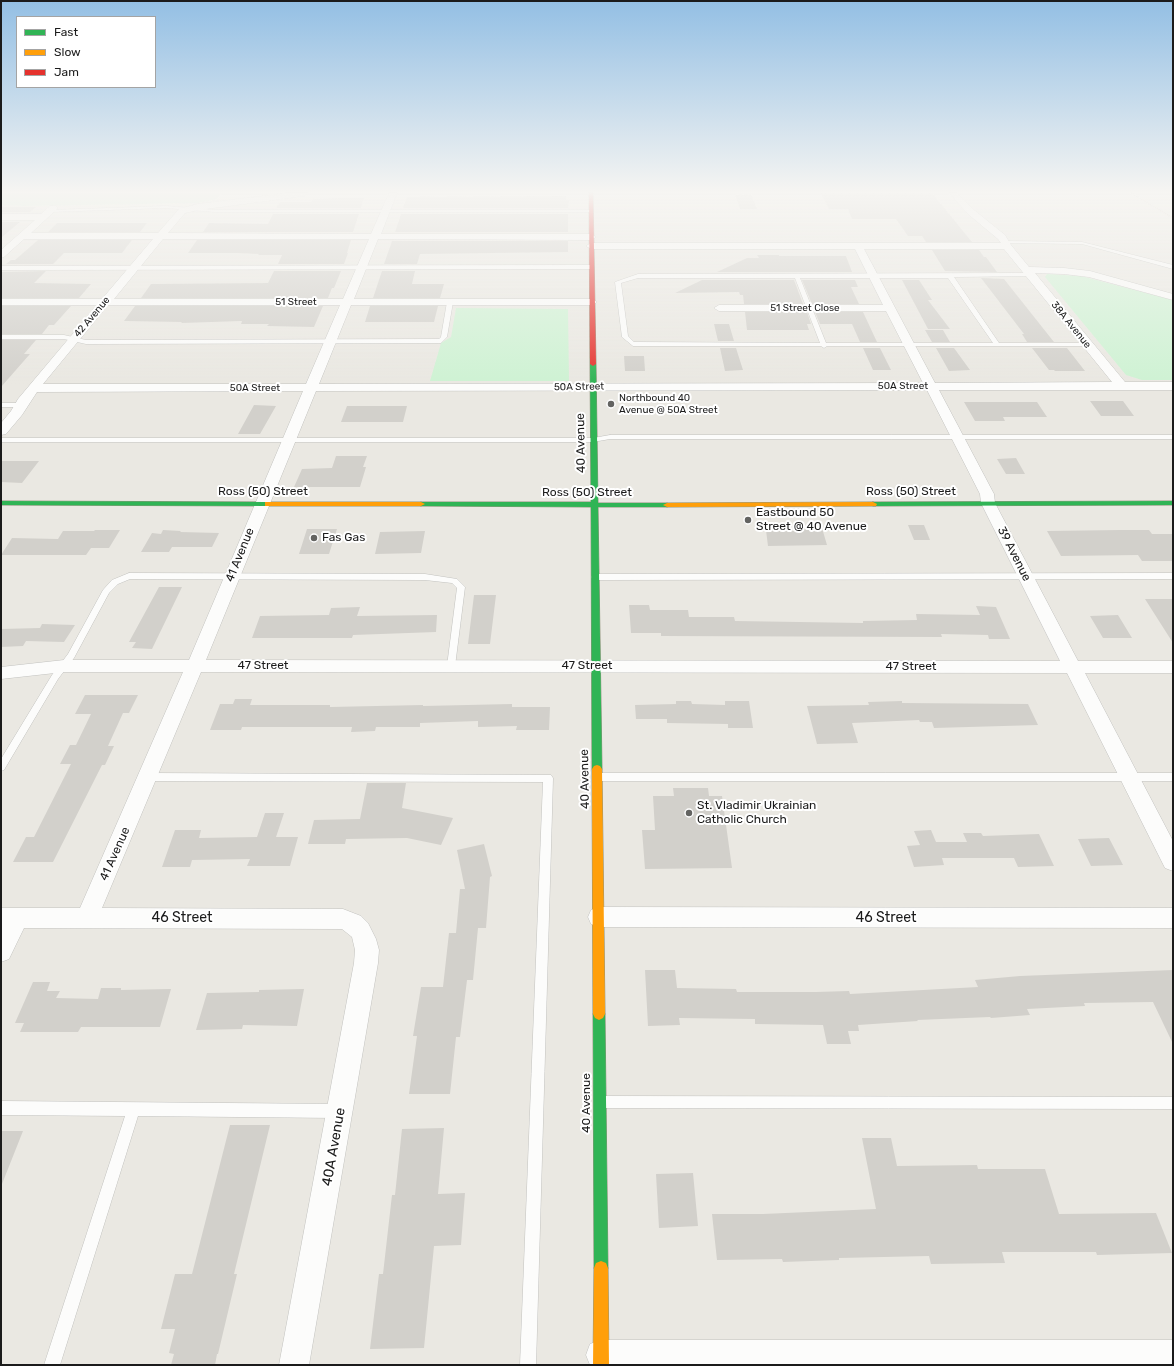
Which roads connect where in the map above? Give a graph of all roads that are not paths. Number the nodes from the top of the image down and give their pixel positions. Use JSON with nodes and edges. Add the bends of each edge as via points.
{"nodes":[{"id":1,"x":143,"y":257,"type":"edge"},
{"id":2,"x":367,"y":257,"type":"edge"},
{"id":3,"x":591,"y":257,"type":"edge"},
{"id":4,"x":864,"y":257,"type":"edge"},
{"id":5,"x":1016,"y":257,"type":"edge"},
{"id":6,"x":1138,"y":257,"type":"edge"},
{"id":7,"x":1172,"y":265,"type":"edge"},
{"id":8,"x":591,"y":267,"type":"junction"},
{"id":9,"x":1,"y":268,"type":"edge"},
{"id":10,"x":134,"y":268,"type":"junction"},
{"id":11,"x":362,"y":268,"type":"junction"},
{"id":12,"x":1028,"y":272,"type":"junction"},
{"id":13,"x":797,"y":276,"type":"junction"},
{"id":14,"x":874,"y":276,"type":"junction"},
{"id":15,"x":950,"y":276,"type":"junction"},
{"id":16,"x":1173,"y":297,"type":"edge"},
{"id":17,"x":1,"y":302,"type":"edge"},
{"id":18,"x":105,"y":302,"type":"junction"},
{"id":19,"x":347,"y":302,"type":"junction"},
{"id":20,"x":450,"y":302,"type":"junction"},
{"id":21,"x":592,"y":302,"type":"junction"},
{"id":22,"x":719,"y":308,"type":"dead end"},
{"id":23,"x":809,"y":308,"type":"junction"},
{"id":24,"x":891,"y":308,"type":"junction"},
{"id":25,"x":1,"y":337,"type":"edge"},
{"id":26,"x":73,"y":340,"type":"junction"},
{"id":27,"x":330,"y":342,"type":"junction"},
{"id":28,"x":910,"y":345,"type":"junction"},
{"id":29,"x":997,"y":345,"type":"junction"},
{"id":30,"x":1087,"y":345,"type":"junction"},
{"id":31,"x":824,"y":346,"type":"junction"},
{"id":32,"x":931,"y":386,"type":"junction"},
{"id":33,"x":1121,"y":386,"type":"junction"},
{"id":34,"x":1173,"y":386,"type":"edge"},
{"id":35,"x":593,"y":387,"type":"junction"},
{"id":36,"x":33,"y":388,"type":"junction"},
{"id":37,"x":310,"y":388,"type":"junction"},
{"id":38,"x":1,"y":405,"type":"edge"},
{"id":39,"x":21,"y":405,"type":"junction"},
{"id":40,"x":1,"y":431,"type":"edge"},
{"id":41,"x":957,"y":437,"type":"junction"},
{"id":42,"x":1173,"y":437,"type":"edge"},
{"id":43,"x":1,"y":440,"type":"edge"},
{"id":44,"x":289,"y":440,"type":"junction"},
{"id":45,"x":593,"y":440,"type":"junction"},
{"id":46,"x":1,"y":503,"type":"edge"},
{"id":47,"x":988,"y":503,"type":"junction"},
{"id":48,"x":1173,"y":503,"type":"edge"},
{"id":49,"x":262,"y":504,"type":"junction"},
{"id":50,"x":594,"y":505,"type":"junction"},
{"id":51,"x":232,"y":576,"type":"junction"},
{"id":52,"x":1025,"y":576,"type":"junction"},
{"id":53,"x":1173,"y":576,"type":"edge"},
{"id":54,"x":595,"y":577,"type":"junction"},
{"id":55,"x":64,"y":666,"type":"junction"},
{"id":56,"x":195,"y":666,"type":"junction"},
{"id":57,"x":451,"y":666,"type":"junction"},
{"id":58,"x":596,"y":666,"type":"junction"},
{"id":59,"x":1072,"y":667,"type":"junction"},
{"id":60,"x":1173,"y":667,"type":"edge"},
{"id":61,"x":1,"y":673,"type":"edge"},
{"id":62,"x":1,"y":767,"type":"edge"},
{"id":63,"x":149,"y":777,"type":"junction"},
{"id":64,"x":597,"y":777,"type":"junction"},
{"id":65,"x":1129,"y":777,"type":"junction"},
{"id":66,"x":1173,"y":777,"type":"edge"},
{"id":67,"x":1173,"y":862,"type":"edge"},
{"id":68,"x":9,"y":918,"type":"edge"},
{"id":69,"x":87,"y":918,"type":"junction"},
{"id":70,"x":599,"y":918,"type":"junction"},
{"id":71,"x":1173,"y":918,"type":"edge"},
{"id":72,"x":360,"y":930,"type":"joint"},
{"id":73,"x":1,"y":952,"type":"edge"},
{"id":74,"x":599,"y":1102,"type":"junction"},
{"id":75,"x":1173,"y":1104,"type":"edge"},
{"id":76,"x":1,"y":1108,"type":"edge"},
{"id":77,"x":133,"y":1110,"type":"junction"},
{"id":78,"x":340,"y":1111,"type":"junction"},
{"id":79,"x":1173,"y":1355,"type":"edge"},
{"id":80,"x":601,"y":1360,"type":"edge"},
{"id":81,"x":52,"y":1365,"type":"edge"},
{"id":82,"x":294,"y":1365,"type":"edge"},
{"id":83,"x":528,"y":1365,"type":"edge"}],
"edges":[{"from":1,"to":10,"type":"street","name":"42 Avenue"},
{"from":2,"to":11,"type":"street","name":"41 Avenue"},
{"from":3,"to":8,"type":"main road","name":"40 Avenue"},
{"from":4,"to":14,"type":"street","name":"39 Avenue"},
{"from":5,"to":12,"type":"street","name":"38A Avenue"},
{"from":6,"to":7,"type":"lane"},
{"from":8,"to":11,"type":"lane"},
{"from":8,"to":21,"type":"main road","name":"40 Avenue"},
{"from":9,"to":10,"type":"lane"},
{"from":10,"to":11,"type":"lane"},
{"from":10,"to":18,"type":"street","name":"42 Avenue"},
{"from":11,"to":19,"type":"street","name":"41 Avenue"},
{"from":12,"to":15,"type":"lane"},
{"from":12,"to":16,"type":"street","via":[[1064,271],[1086,274]]},
{"from":12,"to":30,"type":"street","name":"38A Avenue"},
{"from":13,"to":14,"type":"lane"},
{"from":13,"to":23,"type":"lane"},
{"from":13,"to":31,"type":"lane","via":[[638,276],[618,282],[625,337],[633,344]]},
{"from":14,"to":15,"type":"lane"},
{"from":14,"to":24,"type":"street","name":"39 Avenue"},
{"from":15,"to":29,"type":"lane"},
{"from":17,"to":18,"type":"street","name":"51 Street"},
{"from":18,"to":19,"type":"street","name":"51 Street"},
{"from":18,"to":26,"type":"street","name":"42 Avenue"},
{"from":19,"to":20,"type":"street","name":"51 Street"},
{"from":19,"to":27,"type":"street","name":"41 Avenue"},
{"from":20,"to":21,"type":"street","name":"51 Street"},
{"from":20,"to":27,"type":"lane","via":[[444,337],[441,341]]},
{"from":21,"to":35,"type":"main road","name":"40 Avenue"},
{"from":22,"to":23,"type":"street","name":"51 Street Close"},
{"from":23,"to":24,"type":"street","name":"51 Street Close"},
{"from":23,"to":31,"type":"lane"},
{"from":24,"to":28,"type":"street","name":"39 Avenue"},
{"from":25,"to":26,"type":"lane","via":[[64,337]]},
{"from":26,"to":27,"type":"lane"},
{"from":26,"to":36,"type":"street","name":"42 Avenue"},
{"from":27,"to":37,"type":"street","name":"41 Avenue"},
{"from":28,"to":29,"type":"lane"},
{"from":28,"to":31,"type":"lane"},
{"from":28,"to":32,"type":"street","name":"39 Avenue"},
{"from":29,"to":30,"type":"lane"},
{"from":30,"to":33,"type":"street","name":"38A Avenue"},
{"from":32,"to":33,"type":"street","name":"50A Street"},
{"from":32,"to":35,"type":"street","name":"50A Street"},
{"from":32,"to":41,"type":"street","name":"39 Avenue"},
{"from":33,"to":34,"type":"street","name":"50A Street"},
{"from":35,"to":37,"type":"street","name":"50A Street"},
{"from":35,"to":45,"type":"main road","name":"40 Avenue"},
{"from":36,"to":37,"type":"street","name":"50A Street"},
{"from":36,"to":39,"type":"street","name":"42 Avenue"},
{"from":37,"to":44,"type":"street","name":"41 Avenue"},
{"from":38,"to":39,"type":"lane"},
{"from":39,"to":40,"type":"street","name":"42 Avenue"},
{"from":41,"to":42,"type":"lane"},
{"from":41,"to":45,"type":"lane","via":[[610,437]]},
{"from":41,"to":47,"type":"street","name":"39 Avenue","via":[[986,494]]},
{"from":43,"to":44,"type":"lane"},
{"from":44,"to":45,"type":"lane"},
{"from":44,"to":49,"type":"street","name":"41 Avenue"},
{"from":45,"to":50,"type":"main road","name":"40 Avenue"},
{"from":46,"to":49,"type":"main road","name":"Ross (50) Street"},
{"from":47,"to":48,"type":"main road","name":"Ross (50) Street"},
{"from":47,"to":50,"type":"main road","name":"Ross (50) Street"},
{"from":47,"to":52,"type":"street","name":"39 Avenue"},
{"from":49,"to":50,"type":"main road","name":"Ross (50) Street"},
{"from":49,"to":51,"type":"street","name":"41 Avenue"},
{"from":50,"to":54,"type":"main road","name":"40 Avenue"},
{"from":51,"to":55,"type":"lane","via":[[129,576],[115,582],[106,592]]},
{"from":51,"to":56,"type":"street","name":"41 Avenue"},
{"from":51,"to":57,"type":"lane","via":[[425,577],[454,581],[461,587]]},
{"from":52,"to":53,"type":"lane"},
{"from":52,"to":54,"type":"lane"},
{"from":52,"to":59,"type":"street","name":"39 Avenue"},
{"from":54,"to":58,"type":"main road","name":"40 Avenue"},
{"from":55,"to":56,"type":"street","name":"47 Street"},
{"from":55,"to":61,"type":"street","name":"47 Street"},
{"from":55,"to":62,"type":"lane"},
{"from":56,"to":57,"type":"street","name":"47 Street"},
{"from":56,"to":63,"type":"street","name":"41 Avenue"},
{"from":57,"to":58,"type":"street","name":"47 Street"},
{"from":58,"to":59,"type":"street","name":"47 Street"},
{"from":58,"to":64,"type":"main road","name":"40 Avenue"},
{"from":59,"to":60,"type":"street","name":"47 Street"},
{"from":59,"to":65,"type":"street","name":"39 Avenue"},
{"from":63,"to":69,"type":"street","name":"41 Avenue"},
{"from":63,"to":83,"type":"lane","via":[[548,778]]},
{"from":64,"to":65,"type":"lane"},
{"from":64,"to":70,"type":"main road","name":"40 Avenue"},
{"from":65,"to":66,"type":"lane"},
{"from":65,"to":67,"type":"street","name":"39 Avenue"},
{"from":68,"to":69,"type":"street","name":"46 Street"},
{"from":68,"to":73,"type":"street"},
{"from":69,"to":72,"type":"street","name":"46 Street","via":[[343,918]]},
{"from":70,"to":71,"type":"street","name":"46 Street"},
{"from":70,"to":74,"type":"main road","name":"40 Avenue"},
{"from":72,"to":78,"type":"street","name":"40A Avenue","via":[[367,950]]},
{"from":74,"to":75,"type":"lane"},
{"from":74,"to":80,"type":"main road","name":"40 Avenue"},
{"from":76,"to":77,"type":"lane"},
{"from":77,"to":78,"type":"lane"},
{"from":77,"to":81,"type":"lane"},
{"from":78,"to":82,"type":"street","name":"40A Avenue"},
{"from":79,"to":80,"type":"street"}]}
